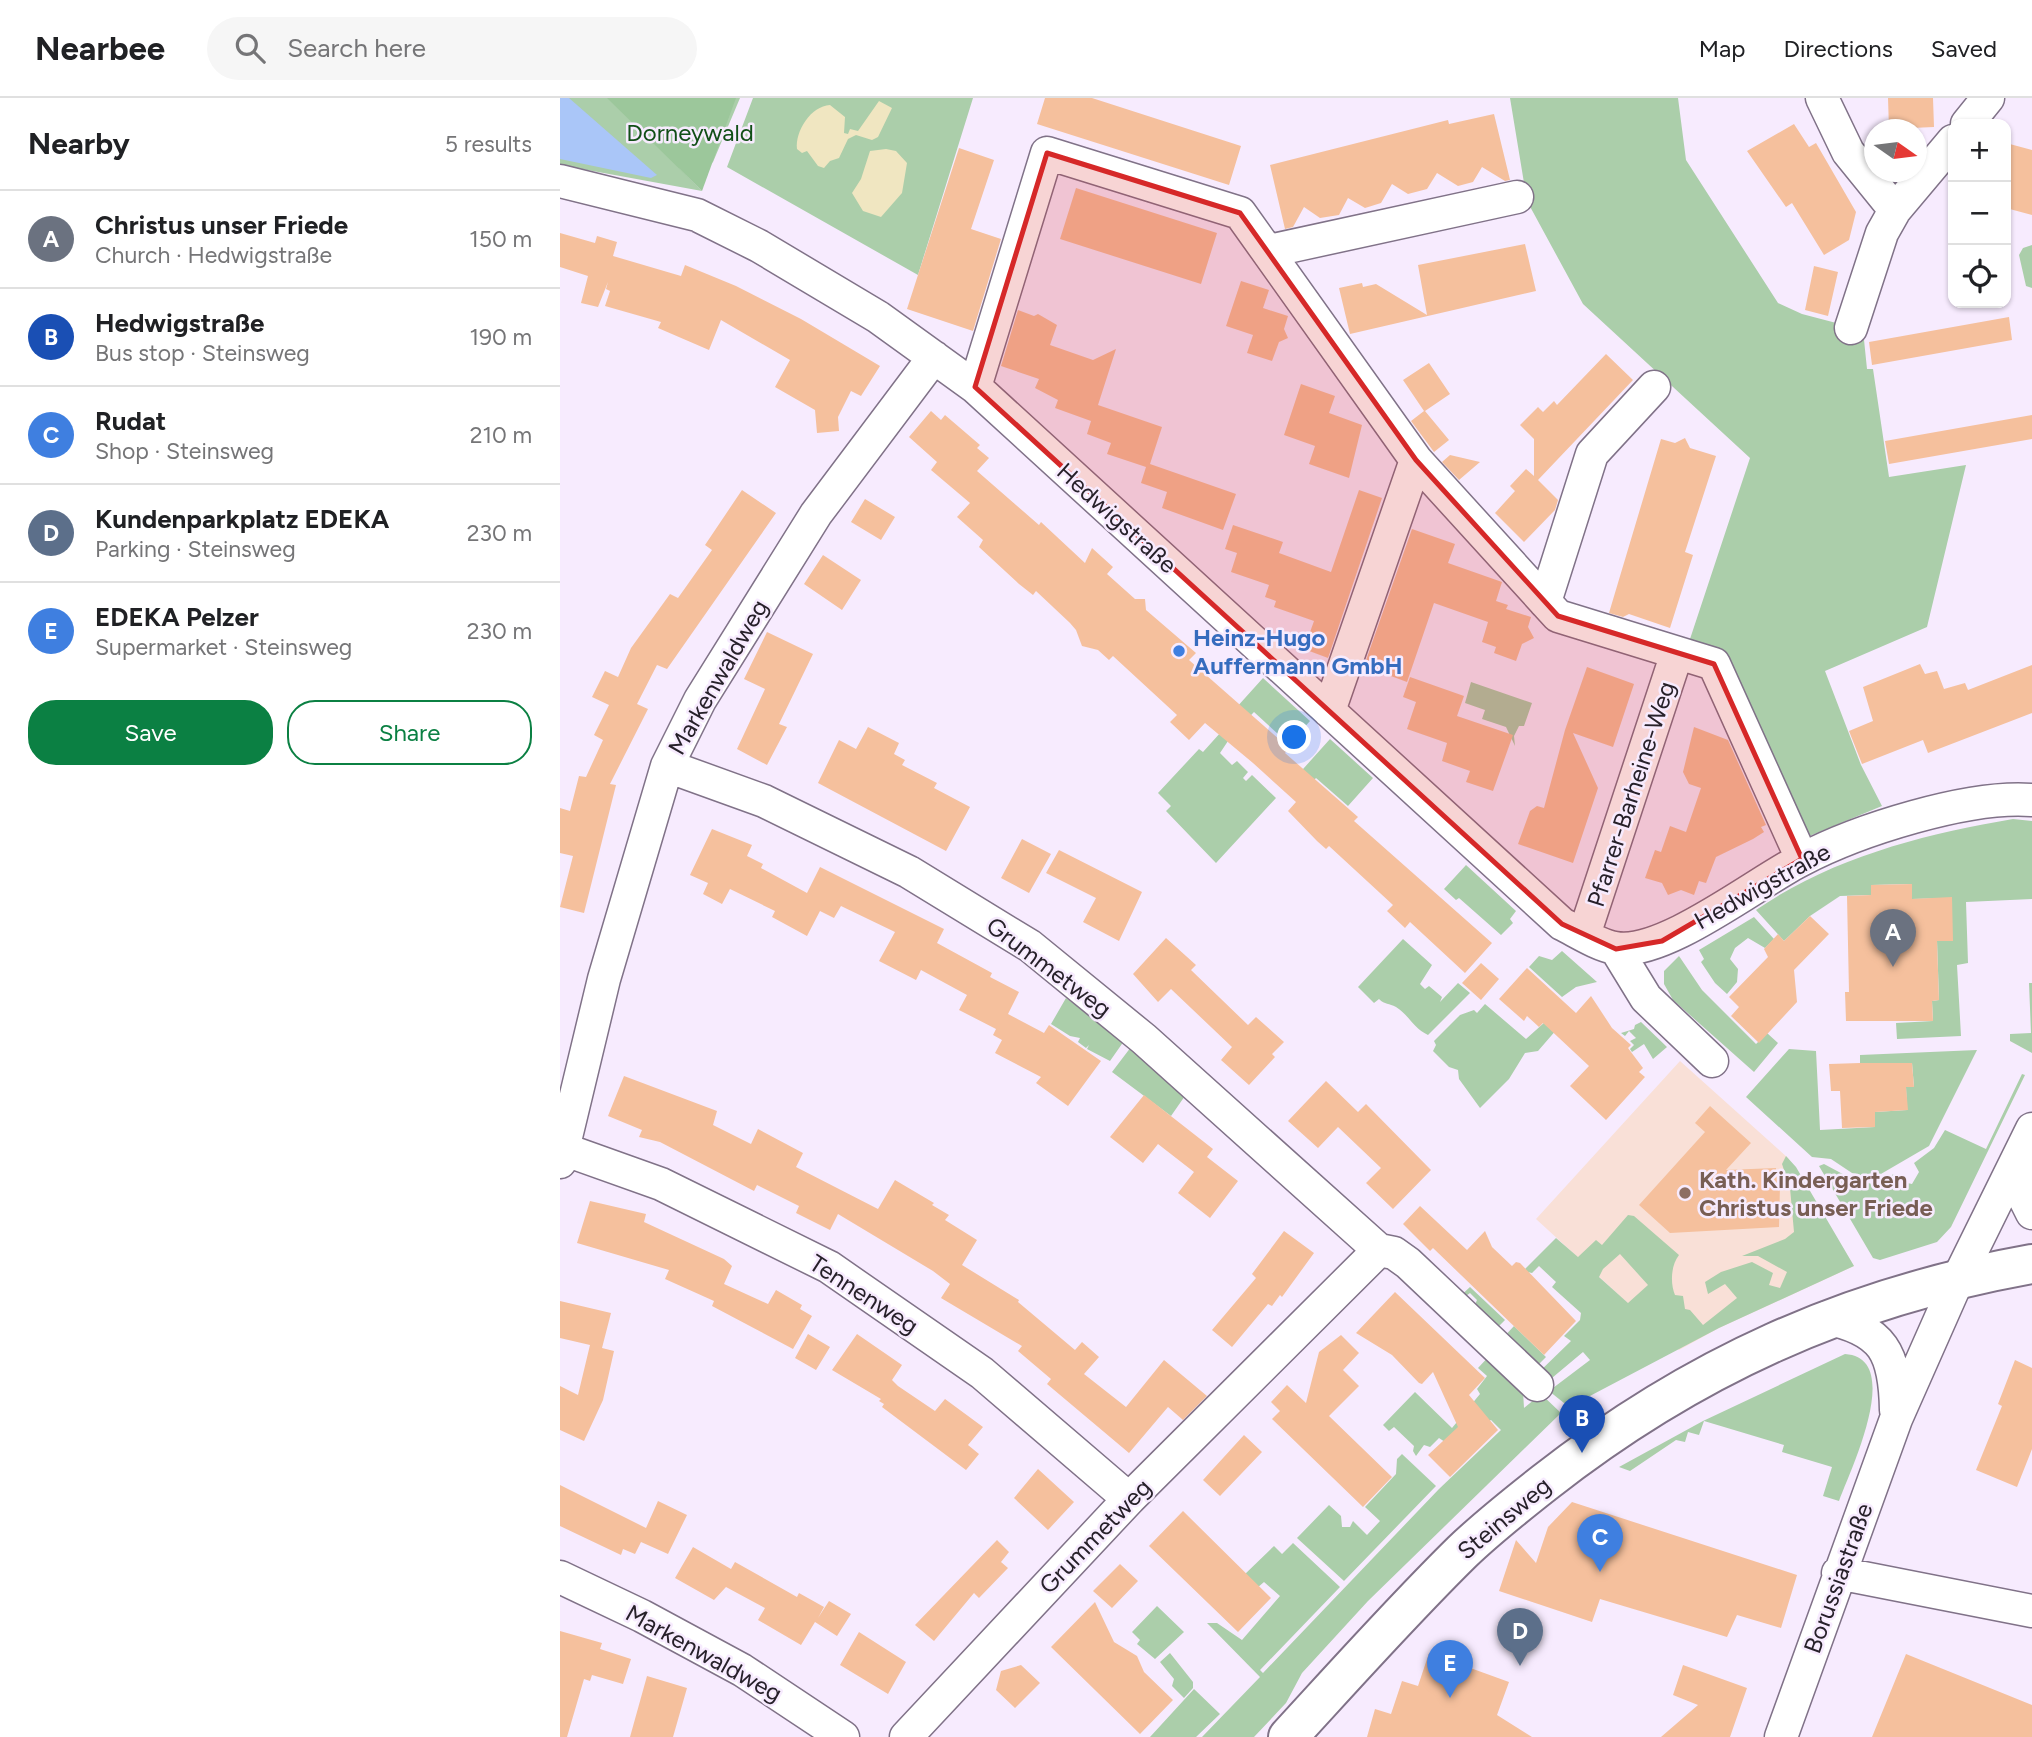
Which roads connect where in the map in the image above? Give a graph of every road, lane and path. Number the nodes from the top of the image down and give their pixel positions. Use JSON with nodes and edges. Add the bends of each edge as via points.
{"nodes":[{"id":1,"x":1822,"y":98,"type":"edge"},
{"id":2,"x":1948,"y":147,"type":"edge"},
{"id":3,"x":560,"y":181,"type":"edge"},
{"id":4,"x":1517,"y":197,"type":"dead end"},
{"id":5,"x":1895,"y":210,"type":"junction"},
{"id":6,"x":1269,"y":251,"type":"junction"},
{"id":7,"x":1851,"y":328,"type":"dead end"},
{"id":8,"x":934,"y":357,"type":"junction"},
{"id":9,"x":975,"y":387,"type":"junction"},
{"id":10,"x":1654,"y":387,"type":"dead end"},
{"id":11,"x":1416,"y":460,"type":"junction"},
{"id":12,"x":1545,"y":602,"type":"junction"},
{"id":13,"x":1677,"y":653,"type":"junction"},
{"id":14,"x":1329,"y":711,"type":"junction"},
{"id":15,"x":667,"y":766,"type":"junction"},
{"id":16,"x":2032,"y":800,"type":"edge"},
{"id":17,"x":1802,"y":859,"type":"junction"},
{"id":18,"x":1584,"y":935,"type":"junction"},
{"id":19,"x":1616,"y":948,"type":"junction"},
{"id":20,"x":1712,"y":1061,"type":"dead end"},
{"id":21,"x":2027,"y":1139,"type":"edge"},
{"id":22,"x":562,"y":1156,"type":"edge"},
{"id":23,"x":2032,"y":1213,"type":"edge"},
{"id":24,"x":1379,"y":1250,"type":"junction"},
{"id":25,"x":2032,"y":1264,"type":"edge"},
{"id":26,"x":1958,"y":1279,"type":"junction"},
{"id":27,"x":1826,"y":1318,"type":"junction"},
{"id":28,"x":1536,"y":1385,"type":"dead end"},
{"id":29,"x":1896,"y":1419,"type":"junction"},
{"id":30,"x":1129,"y":1499,"type":"junction"},
{"id":31,"x":1839,"y":1573,"type":"junction"},
{"id":32,"x":560,"y":1577,"type":"edge"},
{"id":33,"x":2032,"y":1611,"type":"edge"},
{"id":34,"x":843,"y":1737,"type":"edge"},
{"id":35,"x":906,"y":1737,"type":"edge"},
{"id":36,"x":1288,"y":1737,"type":"edge"},
{"id":37,"x":1781,"y":1737,"type":"edge"}],
"edges":[{"from":1,"to":5,"type":"street","via":[[1848,152]]},
{"from":2,"to":5,"type":"street"},
{"from":3,"to":8,"type":"street","name":"Hedwigstraße","via":[[697,215],[820,280]]},
{"from":4,"to":6,"type":"street"},
{"from":5,"to":7,"type":"street","via":[[1882,233]]},
{"from":6,"to":9,"type":"street","name":"Pfarrer-Barheine-Weg","via":[[1240,213],[1048,153]]},
{"from":6,"to":11,"type":"street","name":"Pfarrer-Barheine-Weg"},
{"from":8,"to":9,"type":"street","name":"Hedwigstraße"},
{"from":8,"to":15,"type":"street","name":"Markenwaldweg","via":[[816,514],[700,700]]},
{"from":9,"to":14,"type":"street","name":"Hedwigstraße"},
{"from":10,"to":12,"type":"street","via":[[1592,454]]},
{"from":11,"to":12,"type":"street","name":"Pfarrer-Barheine-Weg"},
{"from":11,"to":14,"type":"street"},
{"from":12,"to":13,"type":"street","name":"Pfarrer-Barheine-Weg","via":[[1558,616]]},
{"from":13,"to":17,"type":"street","name":"Pfarrer-Barheine-Weg","via":[[1714,664]]},
{"from":13,"to":18,"type":"street","name":"Pfarrer-Barheine-Weg"},
{"from":14,"to":18,"type":"street","name":"Hedwigstraße","via":[[1562,924]]},
{"from":15,"to":22,"type":"street","name":"Markenwaldweg","via":[[604,979]]},
{"from":15,"to":24,"type":"street","name":"Grummetweg","via":[[764,801],[909,872],[1030,946],[1144,1039]]},
{"from":16,"to":17,"type":"street","name":"Hedwigstraße","via":[[1946,809],[1863,834]]},
{"from":17,"to":19,"type":"street","name":"Hedwigstraße","via":[[1662,942]]},
{"from":18,"to":19,"type":"street","name":"Hedwigstraße"},
{"from":19,"to":20,"type":"street","via":[[1646,998]]},
{"from":21,"to":23,"type":"street","via":[[2023,1195]]},
{"from":21,"to":26,"type":"street","name":"Borussiastraße"},
{"from":22,"to":30,"type":"street","name":"Tennenweg","via":[[662,1184],[829,1267],[982,1373]]},
{"from":24,"to":28,"type":"street","name":"Grummetweg","via":[[1408,1263]]},
{"from":24,"to":30,"type":"street","name":"Grummetweg"},
{"from":25,"to":26,"type":"main road"},
{"from":26,"to":27,"type":"main road","name":"Steinsweg"},
{"from":26,"to":29,"type":"street","name":"Borussiastraße"},
{"from":27,"to":29,"type":"street","name":"Borussiastraße","via":[[1852,1324],[1883,1347],[1894,1371]]},
{"from":27,"to":36,"type":"main road","name":"Steinsweg","via":[[1728,1363],[1582,1453],[1463,1551]]},
{"from":29,"to":31,"type":"street","name":"Borussiastraße"},
{"from":30,"to":35,"type":"street","name":"Grummetweg"},
{"from":31,"to":33,"type":"street"},
{"from":31,"to":37,"type":"street","name":"Borussiastraße"},
{"from":32,"to":34,"type":"street","name":"Markenwaldweg","via":[[742,1670]]}]}
